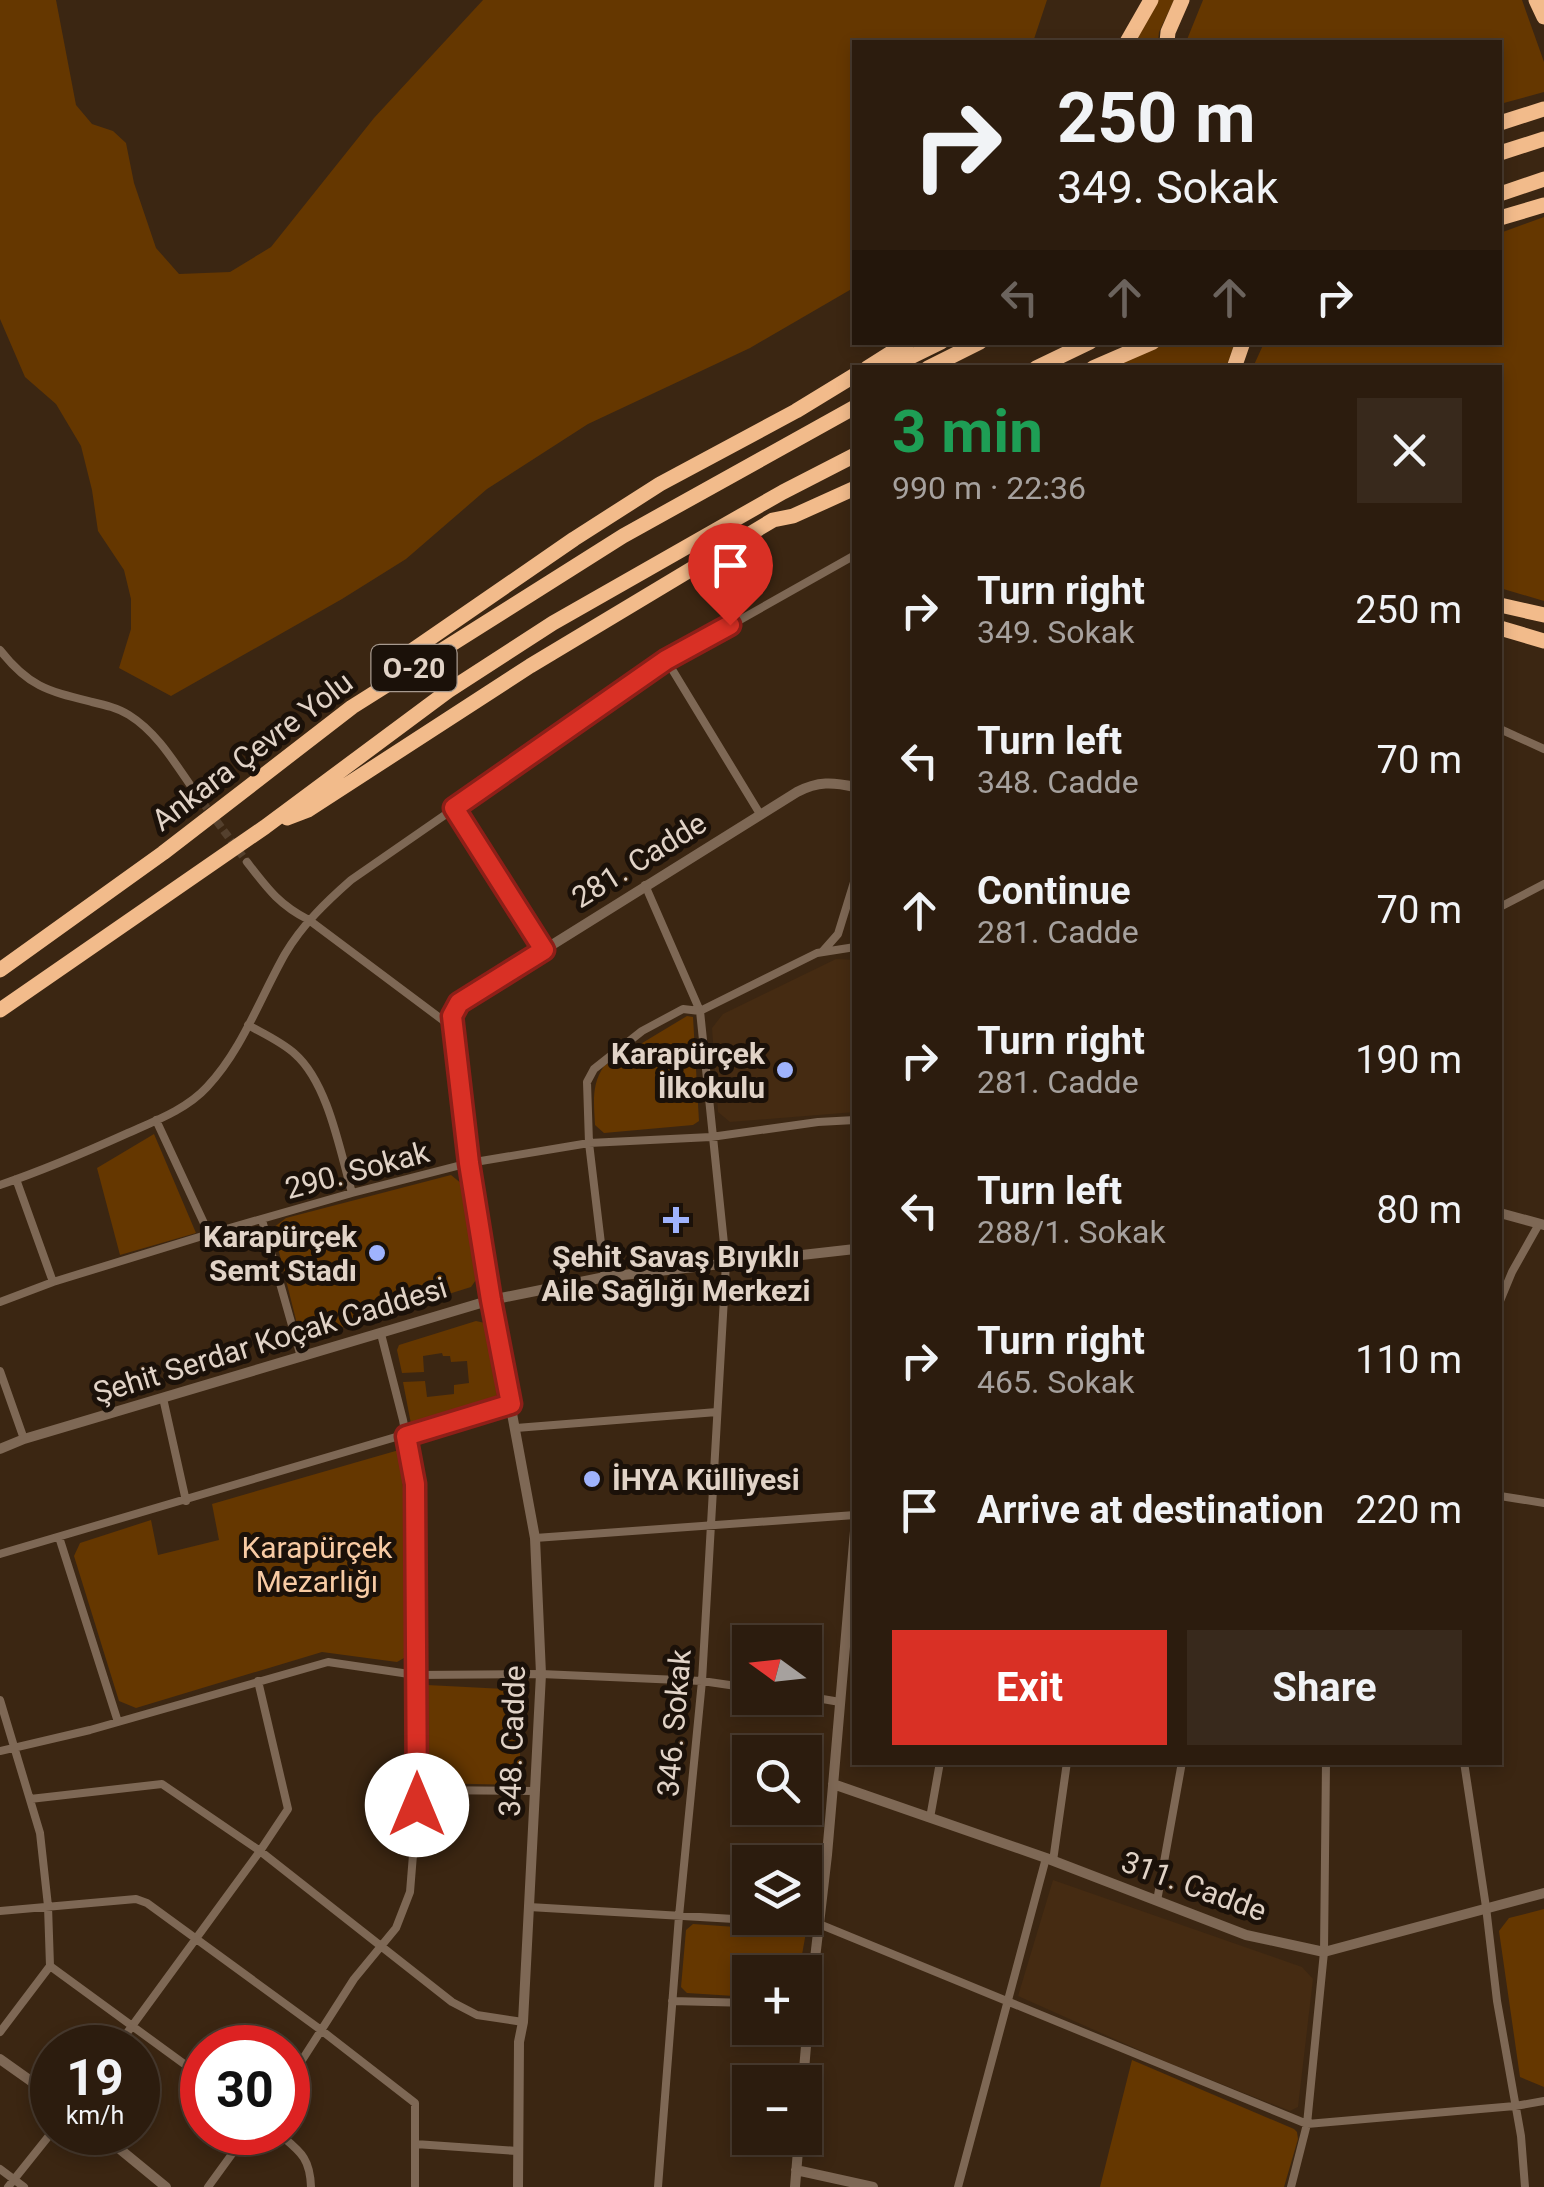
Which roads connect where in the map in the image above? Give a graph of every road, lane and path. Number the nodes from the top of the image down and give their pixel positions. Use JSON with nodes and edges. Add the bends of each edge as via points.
{"nodes":[{"id":1,"x":1152,"y":0,"type":"edge"},
{"id":2,"x":1182,"y":0,"type":"edge"},
{"id":3,"x":1536,"y":0,"type":"edge"},
{"id":4,"x":1544,"y":17,"type":"edge"},
{"id":5,"x":1128,"y":40,"type":"edge"},
{"id":6,"x":1166,"y":40,"type":"edge"},
{"id":7,"x":1544,"y":109,"type":"edge"},
{"id":8,"x":1502,"y":122,"type":"edge"},
{"id":9,"x":1544,"y":138,"type":"edge"},
{"id":10,"x":1502,"y":152,"type":"edge"},
{"id":11,"x":1544,"y":180,"type":"edge"},
{"id":12,"x":1502,"y":193,"type":"edge"},
{"id":13,"x":1543,"y":206,"type":"edge"},
{"id":14,"x":1502,"y":219,"type":"edge"},
{"id":15,"x":903,"y":345,"type":"edge"},
{"id":16,"x":935,"y":345,"type":"edge"},
{"id":17,"x":974,"y":345,"type":"edge"},
{"id":18,"x":1084,"y":345,"type":"edge"},
{"id":19,"x":1145,"y":345,"type":"edge"},
{"id":20,"x":872,"y":365,"type":"edge"},
{"id":21,"x":894,"y":365,"type":"edge"},
{"id":22,"x":934,"y":365,"type":"edge"},
{"id":23,"x":1042,"y":365,"type":"edge"},
{"id":24,"x":1100,"y":365,"type":"edge"},
{"id":25,"x":852,"y":377,"type":"edge"},
{"id":26,"x":852,"y":384,"type":"edge"},
{"id":27,"x":852,"y":408,"type":"edge"},
{"id":28,"x":796,"y":411,"type":"junction"},
{"id":29,"x":852,"y":458,"type":"edge"},
{"id":30,"x":852,"y":480,"type":"edge"},
{"id":31,"x":852,"y":489,"type":"edge"},
{"id":32,"x":773,"y":520,"type":"junction"},
{"id":33,"x":852,"y":556,"type":"edge"},
{"id":34,"x":1502,"y":604,"type":"edge"},
{"id":35,"x":1544,"y":615,"type":"edge"},
{"id":36,"x":1502,"y":629,"type":"edge"},
{"id":37,"x":1544,"y":642,"type":"edge"},
{"id":38,"x":0,"y":650,"type":"edge"},
{"id":39,"x":666,"y":660,"type":"junction"},
{"id":40,"x":352,"y":706,"type":"junction"},
{"id":41,"x":1502,"y":730,"type":"edge"},
{"id":42,"x":1544,"y":749,"type":"edge"},
{"id":43,"x":852,"y":787,"type":"edge"},
{"id":44,"x":194,"y":792,"type":"tunnel mouth"},
{"id":45,"x":454,"y":808,"type":"junction"},
{"id":46,"x":760,"y":814,"type":"junction"},
{"id":47,"x":265,"y":827,"type":"junction"},
{"id":48,"x":248,"y":862,"type":"tunnel mouth"},
{"id":49,"x":1544,"y":884,"type":"edge"},
{"id":50,"x":645,"y":885,"type":"junction"},
{"id":51,"x":852,"y":889,"type":"edge"},
{"id":52,"x":1502,"y":906,"type":"edge"},
{"id":53,"x":309,"y":920,"type":"junction"},
{"id":54,"x":840,"y":931,"type":"junction"},
{"id":55,"x":852,"y":943,"type":"edge"},
{"id":56,"x":852,"y":946,"type":"edge"},
{"id":57,"x":544,"y":950,"type":"junction"},
{"id":58,"x":823,"y":951,"type":"junction"},
{"id":59,"x":0,"y":970,"type":"edge"},
{"id":60,"x":0,"y":1010,"type":"edge"},
{"id":61,"x":700,"y":1011,"type":"junction"},
{"id":62,"x":248,"y":1025,"type":"junction"},
{"id":63,"x":452,"y":1026,"type":"junction"},
{"id":64,"x":156,"y":1120,"type":"junction"},
{"id":65,"x":852,"y":1120,"type":"edge"},
{"id":66,"x":712,"y":1137,"type":"junction"},
{"id":67,"x":589,"y":1144,"type":"junction"},
{"id":68,"x":469,"y":1163,"type":"junction"},
{"id":69,"x":16,"y":1179,"type":"junction"},
{"id":70,"x":0,"y":1185,"type":"edge"},
{"id":71,"x":352,"y":1192,"type":"junction"},
{"id":72,"x":1502,"y":1214,"type":"edge"},
{"id":73,"x":262,"y":1220,"type":"junction"},
{"id":74,"x":1541,"y":1225,"type":"edge"},
{"id":75,"x":210,"y":1234,"type":"junction"},
{"id":76,"x":852,"y":1249,"type":"edge"},
{"id":77,"x":726,"y":1263,"type":"junction"},
{"id":78,"x":606,"y":1278,"type":"junction"},
{"id":79,"x":53,"y":1282,"type":"junction"},
{"id":80,"x":1502,"y":1297,"type":"edge"},
{"id":81,"x":491,"y":1300,"type":"junction"},
{"id":82,"x":0,"y":1302,"type":"edge"},
{"id":83,"x":382,"y":1334,"type":"junction"},
{"id":84,"x":301,"y":1358,"type":"junction"},
{"id":85,"x":0,"y":1371,"type":"edge"},
{"id":86,"x":163,"y":1398,"type":"junction"},
{"id":87,"x":511,"y":1404,"type":"junction"},
{"id":88,"x":717,"y":1412,"type":"junction"},
{"id":89,"x":516,"y":1428,"type":"junction"},
{"id":90,"x":406,"y":1436,"type":"junction"},
{"id":91,"x":24,"y":1439,"type":"junction"},
{"id":92,"x":0,"y":1449,"type":"edge"},
{"id":93,"x":1502,"y":1496,"type":"edge"},
{"id":94,"x":186,"y":1501,"type":"junction"},
{"id":95,"x":1544,"y":1504,"type":"edge"},
{"id":96,"x":852,"y":1515,"type":"edge"},
{"id":97,"x":710,"y":1524,"type":"junction"},
{"id":98,"x":59,"y":1537,"type":"junction"},
{"id":99,"x":535,"y":1538,"type":"junction"},
{"id":100,"x":0,"y":1554,"type":"edge"},
{"id":101,"x":852,"y":1593,"type":"edge"},
{"id":102,"x":850,"y":1635,"type":"edge"},
{"id":103,"x":541,"y":1674,"type":"junction"},
{"id":104,"x":416,"y":1675,"type":"junction"},
{"id":105,"x":258,"y":1681,"type":"junction"},
{"id":106,"x":702,"y":1681,"type":"junction"},
{"id":107,"x":732,"y":1685,"type":"edge"},
{"id":108,"x":822,"y":1699,"type":"edge"},
{"id":109,"x":0,"y":1700,"type":"edge"},
{"id":110,"x":840,"y":1702,"type":"junction"},
{"id":111,"x":118,"y":1722,"type":"junction"},
{"id":112,"x":15,"y":1748,"type":"junction"},
{"id":113,"x":0,"y":1752,"type":"edge"},
{"id":114,"x":939,"y":1765,"type":"edge"},
{"id":115,"x":1066,"y":1765,"type":"edge"},
{"id":116,"x":1181,"y":1765,"type":"edge"},
{"id":117,"x":1326,"y":1765,"type":"edge"},
{"id":118,"x":1464,"y":1765,"type":"edge"},
{"id":119,"x":833,"y":1784,"type":"junction"},
{"id":120,"x":416,"y":1790,"type":"junction"},
{"id":121,"x":535,"y":1792,"type":"junction"},
{"id":122,"x":30,"y":1798,"type":"junction"},
{"id":123,"x":930,"y":1818,"type":"junction"},
{"id":124,"x":260,"y":1851,"type":"junction"},
{"id":125,"x":1050,"y":1860,"type":"junction"},
{"id":126,"x":1544,"y":1893,"type":"edge"},
{"id":127,"x":822,"y":1894,"type":"edge"},
{"id":128,"x":1157,"y":1901,"type":"junction"},
{"id":129,"x":48,"y":1906,"type":"junction"},
{"id":130,"x":529,"y":1907,"type":"junction"},
{"id":131,"x":1486,"y":1907,"type":"junction"},
{"id":132,"x":0,"y":1911,"type":"edge"},
{"id":133,"x":679,"y":1916,"type":"junction"},
{"id":134,"x":732,"y":1919,"type":"edge"},
{"id":135,"x":822,"y":1925,"type":"edge"},
{"id":136,"x":196,"y":1939,"type":"junction"},
{"id":137,"x":382,"y":1946,"type":"junction"},
{"id":138,"x":1324,"y":1952,"type":"junction"},
{"id":139,"x":50,"y":1966,"type":"junction"},
{"id":140,"x":672,"y":2001,"type":"junction"},
{"id":141,"x":1008,"y":2001,"type":"junction"},
{"id":142,"x":732,"y":2003,"type":"edge"},
{"id":143,"x":523,"y":2022,"type":"junction"},
{"id":144,"x":129,"y":2025,"type":"edge"},
{"id":145,"x":133,"y":2025,"type":"edge"},
{"id":146,"x":321,"y":2030,"type":"junction"},
{"id":147,"x":0,"y":2032,"type":"edge"},
{"id":148,"x":310,"y":2047,"type":"edge"},
{"id":149,"x":0,"y":2058,"type":"edge"},
{"id":150,"x":30,"y":2080,"type":"edge"},
{"id":151,"x":1544,"y":2101,"type":"edge"},
{"id":152,"x":1515,"y":2106,"type":"junction"},
{"id":153,"x":1307,"y":2124,"type":"junction"},
{"id":154,"x":415,"y":2144,"type":"junction"},
{"id":155,"x":518,"y":2151,"type":"junction"},
{"id":156,"x":34,"y":2155,"type":"edge"},
{"id":157,"x":127,"y":2155,"type":"edge"},
{"id":158,"x":231,"y":2155,"type":"edge"},
{"id":159,"x":302,"y":2155,"type":"edge"},
{"id":160,"x":797,"y":2155,"type":"edge"},
{"id":161,"x":0,"y":2169,"type":"edge"},
{"id":162,"x":796,"y":2170,"type":"junction"},
{"id":163,"x":12,"y":2184,"type":"edge"},
{"id":164,"x":24,"y":2187,"type":"edge"},
{"id":165,"x":166,"y":2187,"type":"edge"},
{"id":166,"x":208,"y":2187,"type":"edge"},
{"id":167,"x":311,"y":2187,"type":"edge"},
{"id":168,"x":415,"y":2187,"type":"edge"},
{"id":169,"x":518,"y":2187,"type":"edge"},
{"id":170,"x":658,"y":2187,"type":"edge"},
{"id":171,"x":795,"y":2187,"type":"edge"},
{"id":172,"x":872,"y":2187,"type":"edge"},
{"id":173,"x":958,"y":2187,"type":"edge"},
{"id":174,"x":1291,"y":2187,"type":"edge"},
{"id":175,"x":1526,"y":2187,"type":"edge"}],
"edges":[{"from":1,"to":5,"type":"highway"},
{"from":2,"to":6,"type":"highway"},
{"from":3,"to":4,"type":"highway"},
{"from":7,"to":8,"type":"highway"},
{"from":9,"to":10,"type":"highway"},
{"from":11,"to":12,"type":"highway"},
{"from":13,"to":14,"type":"highway"},
{"from":15,"to":20,"type":"highway"},
{"from":16,"to":21,"type":"highway"},
{"from":17,"to":22,"type":"highway"},
{"from":18,"to":23,"type":"highway"},
{"from":19,"to":24,"type":"highway"},
{"from":25,"to":28,"type":"highway"},
{"from":26,"to":28,"type":"highway"},
{"from":27,"to":40,"type":"highway","name":"Ankara Çevre Yolu","number":"O-20","via":[[623,536]]},
{"from":28,"to":40,"type":"highway","via":[[574,539],[413,650]]},
{"from":29,"to":47,"type":"highway","number":"O-20","via":[[552,623]]},
{"from":30,"to":32,"type":"highway"},
{"from":31,"to":32,"type":"highway"},
{"from":32,"to":47,"type":"highway","via":[[308,810]]},
{"from":33,"to":39,"type":"street"},
{"from":34,"to":35,"type":"highway"},
{"from":36,"to":37,"type":"highway"},
{"from":38,"to":44,"type":"street","via":[[37,685],[130,716],[157,740]]},
{"from":39,"to":45,"type":"street"},
{"from":39,"to":46,"type":"street"},
{"from":40,"to":59,"type":"highway","name":"Ankara Çevre Yolu","number":"O-20"},
{"from":41,"to":42,"type":"street"},
{"from":43,"to":46,"type":"street","name":"281. Cadde","via":[[809,786]]},
{"from":45,"to":53,"type":"street","via":[[351,880]]},
{"from":45,"to":57,"type":"street"},
{"from":46,"to":50,"type":"street","name":"281. Cadde"},
{"from":47,"to":60,"type":"highway","number":"O-20"},
{"from":48,"to":53,"type":"street","via":[[279,902]]},
{"from":49,"to":52,"type":"street"},
{"from":50,"to":57,"type":"street","name":"281. Cadde"},
{"from":50,"to":61,"type":"street","name":"346. Sokak"},
{"from":51,"to":54,"type":"street"},
{"from":53,"to":62,"type":"street"},
{"from":53,"to":63,"type":"street"},
{"from":54,"to":55,"type":"street"},
{"from":54,"to":58,"type":"street"},
{"from":56,"to":58,"type":"street"},
{"from":57,"to":63,"type":"street","name":"281. Cadde","via":[[459,1003]]},
{"from":58,"to":61,"type":"street"},
{"from":61,"to":66,"type":"street","name":"346. Sokak"},
{"from":61,"to":67,"type":"street","via":[[683,1010],[642,1031],[594,1069],[587,1082]]},
{"from":62,"to":64,"type":"street","via":[[206,1089]]},
{"from":62,"to":71,"type":"street","via":[[308,1068]]},
{"from":63,"to":68,"type":"street"},
{"from":64,"to":69,"type":"street"},
{"from":64,"to":75,"type":"street"},
{"from":65,"to":66,"type":"street","name":"290. Sokak"},
{"from":66,"to":67,"type":"street","name":"290. Sokak"},
{"from":66,"to":77,"type":"street","name":"346. Sokak"},
{"from":67,"to":68,"type":"street","name":"290. Sokak"},
{"from":67,"to":78,"type":"street"},
{"from":68,"to":71,"type":"street","name":"290. Sokak"},
{"from":68,"to":81,"type":"street"},
{"from":69,"to":70,"type":"street"},
{"from":69,"to":79,"type":"street"},
{"from":71,"to":73,"type":"street","name":"290. Sokak"},
{"from":72,"to":74,"type":"street"},
{"from":73,"to":75,"type":"street","name":"290. Sokak"},
{"from":73,"to":84,"type":"street"},
{"from":74,"to":80,"type":"street"},
{"from":75,"to":79,"type":"street","name":"290. Sokak"},
{"from":76,"to":77,"type":"street","name":"Şehit Serdar Koçak Caddesi"},
{"from":77,"to":78,"type":"street","name":"Şehit Serdar Koçak Caddesi"},
{"from":77,"to":88,"type":"street","name":"346. Sokak"},
{"from":78,"to":81,"type":"street","name":"Şehit Serdar Koçak Caddesi"},
{"from":79,"to":82,"type":"street","name":"290. Sokak"},
{"from":81,"to":83,"type":"street","name":"Şehit Serdar Koçak Caddesi"},
{"from":81,"to":87,"type":"street","name":"348. Cadde"},
{"from":83,"to":84,"type":"street","name":"Şehit Serdar Koçak Caddesi"},
{"from":83,"to":90,"type":"street"},
{"from":84,"to":86,"type":"street","name":"Şehit Serdar Koçak Caddesi"},
{"from":85,"to":91,"type":"street"},
{"from":86,"to":91,"type":"street","name":"Şehit Serdar Koçak Caddesi"},
{"from":86,"to":94,"type":"street"},
{"from":87,"to":89,"type":"street","name":"348. Cadde"},
{"from":87,"to":90,"type":"street"},
{"from":88,"to":89,"type":"street"},
{"from":88,"to":97,"type":"street","name":"346. Sokak"},
{"from":89,"to":99,"type":"street","name":"348. Cadde"},
{"from":90,"to":94,"type":"street"},
{"from":90,"to":104,"type":"street","via":[[415,1484]]},
{"from":91,"to":92,"type":"street","name":"Şehit Serdar Koçak Caddesi"},
{"from":93,"to":95,"type":"street"},
{"from":94,"to":98,"type":"street"},
{"from":96,"to":97,"type":"street"},
{"from":97,"to":99,"type":"street"},
{"from":97,"to":106,"type":"street","name":"346. Sokak"},
{"from":98,"to":100,"type":"street"},
{"from":98,"to":111,"type":"street"},
{"from":99,"to":103,"type":"street","name":"348. Cadde"},
{"from":101,"to":102,"type":"street"},
{"from":102,"to":110,"type":"street"},
{"from":103,"to":104,"type":"street"},
{"from":103,"to":106,"type":"street"},
{"from":103,"to":121,"type":"street","name":"348. Cadde"},
{"from":104,"to":105,"type":"street","via":[[328,1662]]},
{"from":104,"to":120,"type":"street"},
{"from":105,"to":111,"type":"street"},
{"from":105,"to":124,"type":"street","via":[[288,1809]]},
{"from":106,"to":107,"type":"street"},
{"from":106,"to":133,"type":"street","name":"346. Sokak"},
{"from":108,"to":110,"type":"street"},
{"from":109,"to":112,"type":"street"},
{"from":110,"to":119,"type":"street"},
{"from":111,"to":112,"type":"street"},
{"from":112,"to":113,"type":"street"},
{"from":112,"to":122,"type":"street"},
{"from":114,"to":123,"type":"street"},
{"from":115,"to":125,"type":"street"},
{"from":116,"to":128,"type":"street"},
{"from":117,"to":138,"type":"street"},
{"from":118,"to":131,"type":"street"},
{"from":119,"to":123,"type":"street","name":"311. Cadde"},
{"from":119,"to":127,"type":"street"},
{"from":120,"to":121,"type":"street"},
{"from":120,"to":137,"type":"street","via":[[410,1892]]},
{"from":121,"to":130,"type":"street","name":"348. Cadde"},
{"from":122,"to":124,"type":"street","via":[[162,1784]]},
{"from":122,"to":129,"type":"street"},
{"from":123,"to":125,"type":"street","name":"311. Cadde"},
{"from":124,"to":136,"type":"street"},
{"from":124,"to":137,"type":"street"},
{"from":125,"to":128,"type":"street","name":"311. Cadde"},
{"from":125,"to":141,"type":"street"},
{"from":126,"to":131,"type":"street","name":"311. Cadde"},
{"from":128,"to":138,"type":"street","name":"311. Cadde","via":[[1246,1935]]},
{"from":129,"to":132,"type":"street"},
{"from":129,"to":136,"type":"street","via":[[136,1899]]},
{"from":129,"to":139,"type":"street"},
{"from":130,"to":133,"type":"street"},
{"from":130,"to":143,"type":"street","name":"348. Cadde"},
{"from":131,"to":138,"type":"street","name":"311. Cadde"},
{"from":131,"to":152,"type":"street"},
{"from":133,"to":134,"type":"street"},
{"from":133,"to":140,"type":"street","name":"346. Sokak"},
{"from":135,"to":141,"type":"street"},
{"from":136,"to":145,"type":"street"},
{"from":136,"to":146,"type":"street"},
{"from":137,"to":143,"type":"street","via":[[477,2016]]},
{"from":137,"to":146,"type":"street"},
{"from":138,"to":153,"type":"street"},
{"from":139,"to":144,"type":"street"},
{"from":139,"to":147,"type":"street"},
{"from":140,"to":142,"type":"street"},
{"from":140,"to":170,"type":"street","name":"346. Sokak"},
{"from":141,"to":153,"type":"street"},
{"from":141,"to":173,"type":"street"},
{"from":143,"to":155,"type":"street","name":"348. Cadde"},
{"from":146,"to":148,"type":"street"},
{"from":146,"to":154,"type":"street","via":[[414,2103]]},
{"from":149,"to":150,"type":"street"},
{"from":151,"to":152,"type":"street"},
{"from":152,"to":153,"type":"street"},
{"from":152,"to":175,"type":"street"},
{"from":153,"to":174,"type":"street"},
{"from":154,"to":155,"type":"street"},
{"from":154,"to":168,"type":"street"},
{"from":155,"to":169,"type":"street","name":"348. Cadde"},
{"from":156,"to":163,"type":"street"},
{"from":157,"to":165,"type":"street"},
{"from":158,"to":166,"type":"street"},
{"from":159,"to":167,"type":"street"},
{"from":160,"to":162,"type":"street"},
{"from":161,"to":163,"type":"street"},
{"from":162,"to":171,"type":"street"},
{"from":162,"to":172,"type":"street"},
{"from":163,"to":164,"type":"street"}]}
